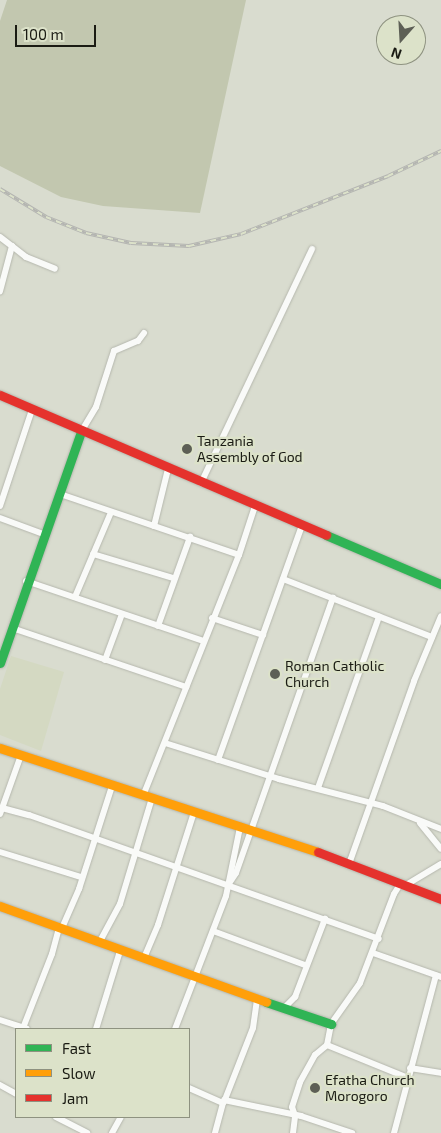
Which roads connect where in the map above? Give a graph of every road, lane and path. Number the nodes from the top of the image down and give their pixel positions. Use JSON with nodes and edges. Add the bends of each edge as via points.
{"nodes":[{"id":1,"x":0,"y":237,"type":"edge"},
{"id":2,"x":12,"y":246,"type":"junction"},
{"id":3,"x":312,"y":248,"type":"dead end"},
{"id":4,"x":26,"y":257,"type":"junction"},
{"id":5,"x":9,"y":260,"type":"junction"},
{"id":6,"x":55,"y":269,"type":"dead end"},
{"id":7,"x":0,"y":291,"type":"edge"},
{"id":8,"x":144,"y":333,"type":"dead end"},
{"id":9,"x":0,"y":395,"type":"edge"},
{"id":10,"x":32,"y":410,"type":"junction"},
{"id":11,"x":81,"y":432,"type":"junction"},
{"id":12,"x":168,"y":469,"type":"junction"},
{"id":13,"x":201,"y":483,"type":"junction"},
{"id":14,"x":60,"y":494,"type":"junction"},
{"id":15,"x":0,"y":506,"type":"edge"},
{"id":16,"x":255,"y":506,"type":"junction"},
{"id":17,"x":111,"y":512,"type":"junction"},
{"id":18,"x":0,"y":518,"type":"edge"},
{"id":19,"x":154,"y":526,"type":"junction"},
{"id":20,"x":302,"y":526,"type":"junction"},
{"id":21,"x":46,"y":535,"type":"junction"},
{"id":22,"x":190,"y":537,"type":"junction"},
{"id":23,"x":94,"y":554,"type":"junction"},
{"id":24,"x":239,"y":554,"type":"junction"},
{"id":25,"x":173,"y":578,"type":"junction"},
{"id":26,"x":284,"y":579,"type":"junction"},
{"id":27,"x":26,"y":581,"type":"junction"},
{"id":28,"x":441,"y":584,"type":"edge"},
{"id":29,"x":75,"y":597,"type":"junction"},
{"id":30,"x":333,"y":598,"type":"junction"},
{"id":31,"x":122,"y":614,"type":"junction"},
{"id":32,"x":441,"y":616,"type":"edge"},
{"id":33,"x":379,"y":617,"type":"junction"},
{"id":34,"x":212,"y":618,"type":"junction"},
{"id":35,"x":158,"y":626,"type":"junction"},
{"id":36,"x":12,"y":628,"type":"junction"},
{"id":37,"x":263,"y":635,"type":"junction"},
{"id":38,"x":432,"y":637,"type":"junction"},
{"id":39,"x":203,"y":641,"type":"junction"},
{"id":40,"x":105,"y":660,"type":"junction"},
{"id":41,"x":0,"y":663,"type":"edge"},
{"id":42,"x":186,"y":687,"type":"junction"},
{"id":43,"x":165,"y":743,"type":"junction"},
{"id":44,"x":0,"y":748,"type":"edge"},
{"id":45,"x":21,"y":755,"type":"junction"},
{"id":46,"x":218,"y":760,"type":"junction"},
{"id":47,"x":269,"y":775,"type":"junction"},
{"id":48,"x":112,"y":786,"type":"junction"},
{"id":49,"x":318,"y":788,"type":"junction"},
{"id":50,"x":143,"y":796,"type":"junction"},
{"id":51,"x":152,"y":798,"type":"junction"},
{"id":52,"x":369,"y":802,"type":"junction"},
{"id":53,"x":1,"y":811,"type":"edge"},
{"id":54,"x":194,"y":812,"type":"junction"},
{"id":55,"x":420,"y":823,"type":"junction"},
{"id":56,"x":240,"y":827,"type":"junction"},
{"id":57,"x":441,"y":829,"type":"edge"},
{"id":58,"x":250,"y":830,"type":"junction"},
{"id":59,"x":94,"y":838,"type":"junction"},
{"id":60,"x":441,"y":849,"type":"edge"},
{"id":61,"x":0,"y":852,"type":"edge"},
{"id":62,"x":135,"y":852,"type":"junction"},
{"id":63,"x":349,"y":864,"type":"junction"},
{"id":64,"x":441,"y":864,"type":"edge"},
{"id":65,"x":176,"y":867,"type":"junction"},
{"id":66,"x":81,"y":877,"type":"junction"},
{"id":67,"x":403,"y":884,"type":"junction"},
{"id":68,"x":228,"y":885,"type":"junction"},
{"id":69,"x":441,"y":899,"type":"edge"},
{"id":70,"x":0,"y":906,"type":"edge"},
{"id":71,"x":325,"y":919,"type":"junction"},
{"id":72,"x":60,"y":927,"type":"junction"},
{"id":73,"x":213,"y":931,"type":"junction"},
{"id":74,"x":379,"y":939,"type":"junction"},
{"id":75,"x":99,"y":943,"type":"junction"},
{"id":76,"x":120,"y":951,"type":"junction"},
{"id":77,"x":373,"y":954,"type":"junction"},
{"id":78,"x":144,"y":958,"type":"junction"},
{"id":79,"x":305,"y":965,"type":"junction"},
{"id":80,"x":439,"y":976,"type":"edge"},
{"id":81,"x":197,"y":977,"type":"junction"},
{"id":82,"x":257,"y":998,"type":"junction"},
{"id":83,"x":284,"y":1008,"type":"junction"},
{"id":84,"x":0,"y":1020,"type":"edge"},
{"id":85,"x":331,"y":1024,"type":"junction"},
{"id":86,"x":25,"y":1028,"type":"edge"},
{"id":87,"x":96,"y":1028,"type":"edge"},
{"id":88,"x":175,"y":1028,"type":"edge"},
{"id":89,"x":326,"y":1045,"type":"junction"},
{"id":90,"x":410,"y":1068,"type":"junction"},
{"id":91,"x":441,"y":1073,"type":"edge"},
{"id":92,"x":406,"y":1077,"type":"junction"},
{"id":93,"x":0,"y":1085,"type":"edge"},
{"id":94,"x":190,"y":1088,"type":"edge"},
{"id":95,"x":15,"y":1093,"type":"edge"},
{"id":96,"x":224,"y":1102,"type":"junction"},
{"id":97,"x":295,"y":1116,"type":"junction"},
{"id":98,"x":58,"y":1118,"type":"edge"},
{"id":99,"x":120,"y":1118,"type":"edge"},
{"id":100,"x":87,"y":1133,"type":"edge"},
{"id":101,"x":112,"y":1133,"type":"edge"},
{"id":102,"x":215,"y":1133,"type":"edge"},
{"id":103,"x":294,"y":1133,"type":"edge"},
{"id":104,"x":352,"y":1133,"type":"edge"},
{"id":105,"x":394,"y":1133,"type":"edge"}],
"edges":[{"from":1,"to":2,"type":"street"},
{"from":2,"to":4,"type":"street"},
{"from":2,"to":5,"type":"street"},
{"from":3,"to":13,"type":"street"},
{"from":4,"to":5,"type":"street"},
{"from":4,"to":6,"type":"street"},
{"from":5,"to":7,"type":"street"},
{"from":8,"to":11,"type":"street","via":[[138,341],[114,351],[96,407]]},
{"from":9,"to":10,"type":"street"},
{"from":10,"to":11,"type":"street"},
{"from":10,"to":15,"type":"street"},
{"from":11,"to":12,"type":"street"},
{"from":11,"to":14,"type":"street"},
{"from":12,"to":13,"type":"street"},
{"from":12,"to":19,"type":"street"},
{"from":13,"to":16,"type":"street"},
{"from":14,"to":17,"type":"street"},
{"from":14,"to":21,"type":"street"},
{"from":16,"to":20,"type":"street"},
{"from":16,"to":24,"type":"street"},
{"from":17,"to":19,"type":"street"},
{"from":17,"to":23,"type":"street"},
{"from":18,"to":21,"type":"street"},
{"from":19,"to":22,"type":"street"},
{"from":20,"to":26,"type":"street"},
{"from":20,"to":28,"type":"street"},
{"from":21,"to":27,"type":"street"},
{"from":22,"to":24,"type":"street"},
{"from":22,"to":25,"type":"street"},
{"from":23,"to":25,"type":"street"},
{"from":23,"to":29,"type":"street"},
{"from":24,"to":34,"type":"street"},
{"from":25,"to":35,"type":"street"},
{"from":26,"to":30,"type":"street"},
{"from":26,"to":37,"type":"street"},
{"from":27,"to":29,"type":"street"},
{"from":27,"to":36,"type":"street"},
{"from":29,"to":31,"type":"street"},
{"from":30,"to":33,"type":"street"},
{"from":30,"to":47,"type":"street"},
{"from":31,"to":35,"type":"street"},
{"from":31,"to":40,"type":"street"},
{"from":32,"to":38,"type":"street"},
{"from":33,"to":38,"type":"street"},
{"from":33,"to":49,"type":"street"},
{"from":34,"to":37,"type":"street"},
{"from":34,"to":39,"type":"street"},
{"from":35,"to":39,"type":"street"},
{"from":36,"to":40,"type":"street"},
{"from":36,"to":41,"type":"street"},
{"from":37,"to":46,"type":"street"},
{"from":38,"to":52,"type":"street"},
{"from":39,"to":42,"type":"street"},
{"from":40,"to":42,"type":"street"},
{"from":42,"to":43,"type":"street"},
{"from":43,"to":46,"type":"street"},
{"from":43,"to":50,"type":"street"},
{"from":44,"to":45,"type":"street"},
{"from":45,"to":48,"type":"street"},
{"from":45,"to":53,"type":"street"},
{"from":46,"to":47,"type":"street"},
{"from":47,"to":49,"type":"street"},
{"from":47,"to":58,"type":"street"},
{"from":48,"to":50,"type":"street"},
{"from":48,"to":59,"type":"street"},
{"from":49,"to":52,"type":"street"},
{"from":50,"to":51,"type":"street"},
{"from":51,"to":54,"type":"street"},
{"from":51,"to":62,"type":"street"},
{"from":52,"to":55,"type":"street","via":[[398,811]]},
{"from":52,"to":63,"type":"street"},
{"from":53,"to":59,"type":"street"},
{"from":54,"to":56,"type":"street"},
{"from":54,"to":65,"type":"street"},
{"from":55,"to":57,"type":"street"},
{"from":55,"to":60,"type":"street"},
{"from":56,"to":58,"type":"street"},
{"from":56,"to":68,"type":"street"},
{"from":58,"to":63,"type":"street"},
{"from":58,"to":68,"type":"street","via":[[236,873]]},
{"from":59,"to":62,"type":"street"},
{"from":59,"to":66,"type":"street"},
{"from":61,"to":66,"type":"street"},
{"from":62,"to":65,"type":"street"},
{"from":62,"to":75,"type":"street","via":[[115,918]]},
{"from":63,"to":67,"type":"street"},
{"from":64,"to":67,"type":"street"},
{"from":65,"to":68,"type":"street"},
{"from":65,"to":78,"type":"street"},
{"from":66,"to":72,"type":"street","via":[[79,889]]},
{"from":67,"to":69,"type":"street"},
{"from":67,"to":74,"type":"street","via":[[394,894]]},
{"from":68,"to":71,"type":"street"},
{"from":68,"to":73,"type":"street"},
{"from":70,"to":72,"type":"street"},
{"from":71,"to":74,"type":"street"},
{"from":71,"to":79,"type":"street"},
{"from":72,"to":75,"type":"street"},
{"from":72,"to":86,"type":"street"},
{"from":73,"to":79,"type":"street"},
{"from":73,"to":81,"type":"street"},
{"from":74,"to":77,"type":"street"},
{"from":75,"to":76,"type":"street"},
{"from":76,"to":78,"type":"street"},
{"from":76,"to":87,"type":"street"},
{"from":77,"to":80,"type":"street"},
{"from":77,"to":85,"type":"street","via":[[360,983]]},
{"from":78,"to":81,"type":"street"},
{"from":79,"to":83,"type":"street","via":[[295,996]]},
{"from":80,"to":90,"type":"street"},
{"from":81,"to":82,"type":"street"},
{"from":81,"to":88,"type":"street"},
{"from":82,"to":83,"type":"street"},
{"from":82,"to":96,"type":"street","via":[[252,1028]]},
{"from":83,"to":85,"type":"street"},
{"from":84,"to":86,"type":"street"},
{"from":85,"to":89,"type":"street"},
{"from":89,"to":92,"type":"street"},
{"from":89,"to":97,"type":"street","via":[[315,1055],[300,1082],[292,1107]]},
{"from":90,"to":91,"type":"street"},
{"from":90,"to":92,"type":"street"},
{"from":92,"to":105,"type":"street"},
{"from":93,"to":95,"type":"street"},
{"from":94,"to":96,"type":"street"},
{"from":96,"to":97,"type":"street"},
{"from":96,"to":102,"type":"street"},
{"from":97,"to":103,"type":"street"},
{"from":97,"to":104,"type":"street"},
{"from":98,"to":100,"type":"street"},
{"from":99,"to":101,"type":"street"}]}
